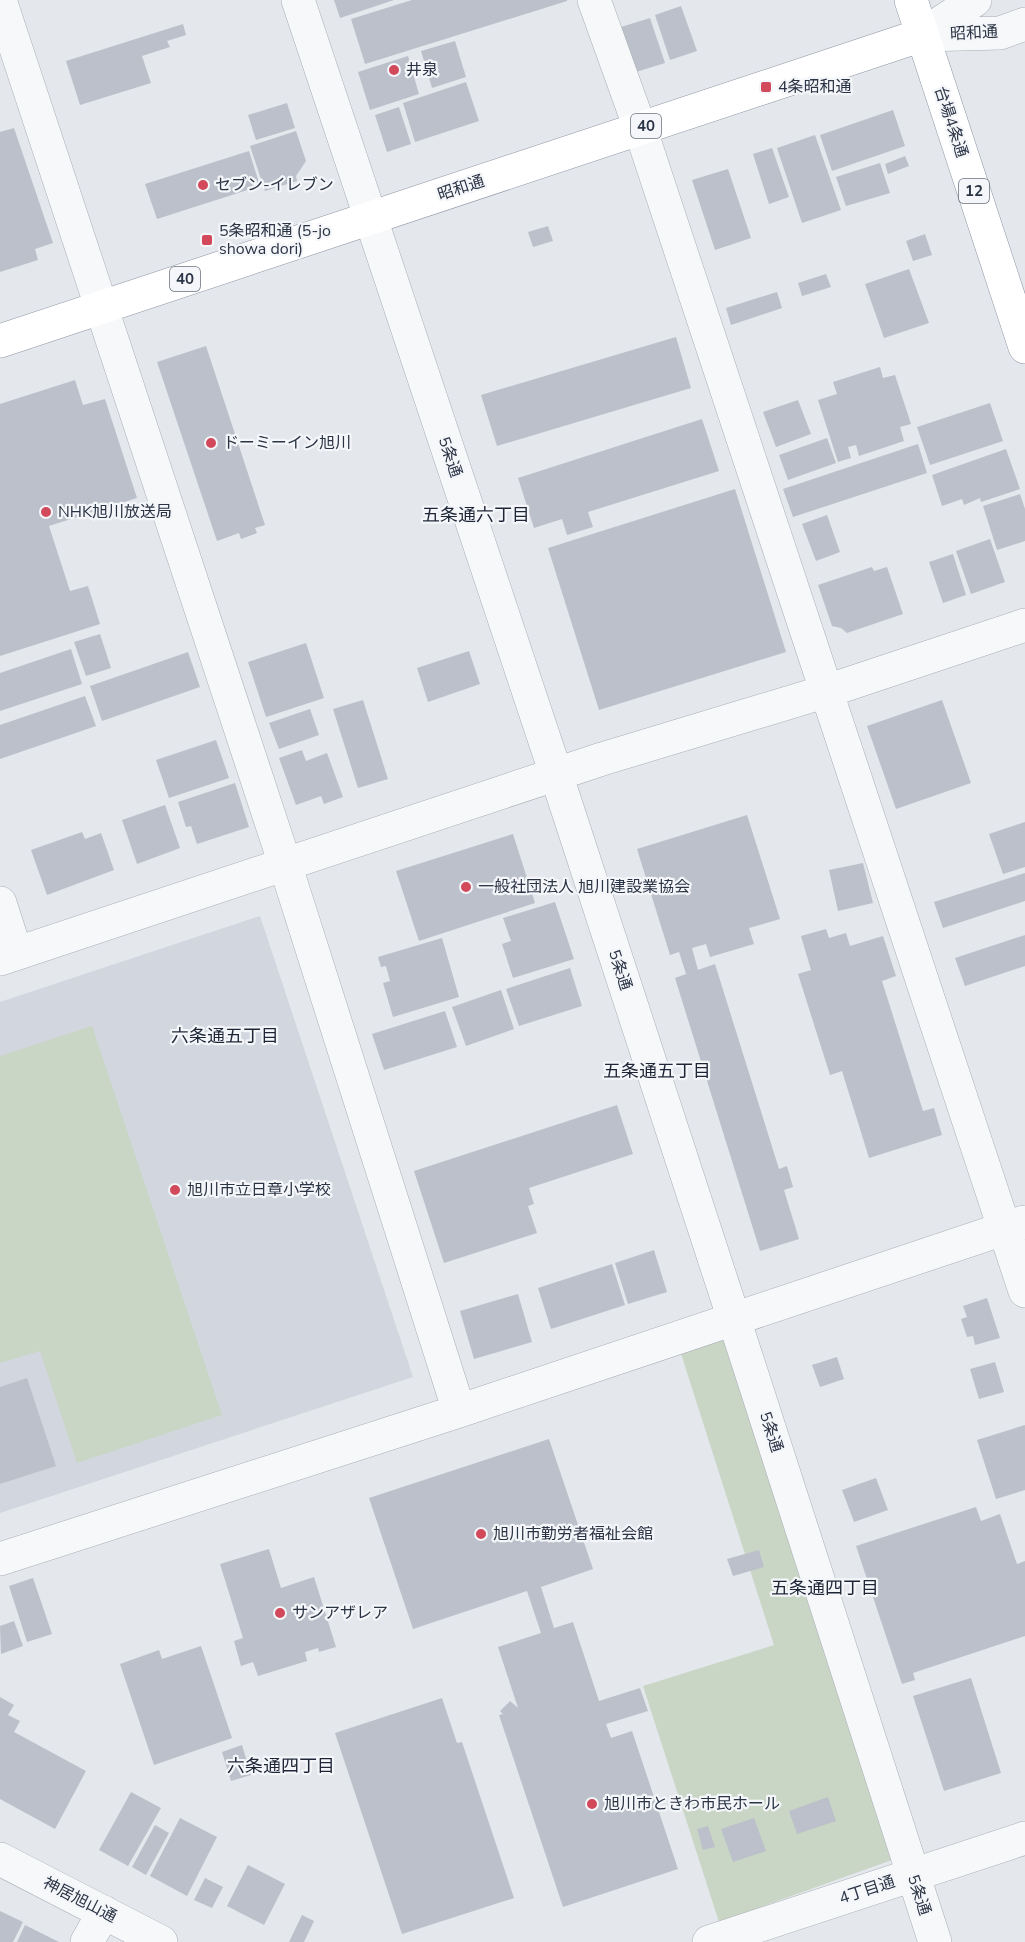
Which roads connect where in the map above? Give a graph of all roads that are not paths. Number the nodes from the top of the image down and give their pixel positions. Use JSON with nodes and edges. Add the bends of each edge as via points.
{"nodes":[{"id":1,"x":0,"y":0,"type":"edge"},
{"id":2,"x":298,"y":0,"type":"edge"},
{"id":3,"x":594,"y":0,"type":"edge"},
{"id":4,"x":911,"y":0,"type":"edge"},
{"id":5,"x":975,"y":0,"type":"edge"},
{"id":6,"x":1025,"y":24,"type":"edge"},
{"id":7,"x":922,"y":35,"type":"junction"},
{"id":8,"x":640,"y":128,"type":"junction"},
{"id":9,"x":370,"y":218,"type":"junction"},
{"id":10,"x":101,"y":307,"type":"junction"},
{"id":11,"x":0,"y":341,"type":"edge"},
{"id":12,"x":1025,"y":347,"type":"edge"},
{"id":13,"x":1025,"y":625,"type":"edge"},
{"id":14,"x":826,"y":691,"type":"junction"},
{"id":15,"x":556,"y":774,"type":"junction"},
{"id":16,"x":285,"y":864,"type":"junction"},
{"id":17,"x":0,"y":903,"type":"edge"},
{"id":18,"x":8,"y":956,"type":"edge"},
{"id":19,"x":1015,"y":1225,"type":"edge"},
{"id":20,"x":1025,"y":1291,"type":"edge"},
{"id":21,"x":734,"y":1318,"type":"junction"},
{"id":22,"x":459,"y":1411,"type":"junction"},
{"id":23,"x":0,"y":1559,"type":"edge"},
{"id":24,"x":1025,"y":1838,"type":"edge"},
{"id":25,"x":0,"y":1859,"type":"edge"},
{"id":26,"x":913,"y":1875,"type":"junction"},
{"id":27,"x":104,"y":1912,"type":"junction"},
{"id":28,"x":87,"y":1942,"type":"edge"},
{"id":29,"x":161,"y":1942,"type":"edge"},
{"id":30,"x":710,"y":1942,"type":"edge"},
{"id":31,"x":935,"y":1942,"type":"edge"}],
"edges":[{"from":1,"to":10,"type":"street"},
{"from":2,"to":9,"type":"street","name":"5条通"},
{"from":3,"to":8,"type":"street"},
{"from":4,"to":7,"type":"highway","name":"台場4条通","number":"12"},
{"from":5,"to":7,"type":"street","name":"昭和通"},
{"from":6,"to":7,"type":"street","name":"昭和通","via":[[1000,33]]},
{"from":7,"to":8,"type":"highway","name":"昭和通","number":"40"},
{"from":7,"to":12,"type":"highway","name":"台場4条通","number":"12"},
{"from":8,"to":9,"type":"highway","name":"昭和通","number":"40"},
{"from":8,"to":14,"type":"street"},
{"from":9,"to":10,"type":"highway","name":"昭和通","number":"40"},
{"from":9,"to":15,"type":"street","name":"5条通"},
{"from":10,"to":11,"type":"highway","name":"昭和通","number":"40"},
{"from":10,"to":16,"type":"street"},
{"from":13,"to":14,"type":"street"},
{"from":14,"to":15,"type":"street"},
{"from":14,"to":19,"type":"street"},
{"from":15,"to":16,"type":"street"},
{"from":15,"to":21,"type":"street","name":"5条通"},
{"from":16,"to":18,"type":"street"},
{"from":16,"to":22,"type":"street"},
{"from":17,"to":18,"type":"street"},
{"from":19,"to":20,"type":"street"},
{"from":19,"to":21,"type":"street"},
{"from":21,"to":22,"type":"street"},
{"from":21,"to":26,"type":"street","name":"5条通"},
{"from":22,"to":23,"type":"street"},
{"from":24,"to":26,"type":"street","name":"4丁目通"},
{"from":25,"to":27,"type":"street","name":"神居旭山通"},
{"from":26,"to":30,"type":"street","name":"4丁目通"},
{"from":26,"to":31,"type":"street","name":"5条通"},
{"from":27,"to":28,"type":"street"},
{"from":27,"to":29,"type":"street","name":"神居旭山通"}]}
